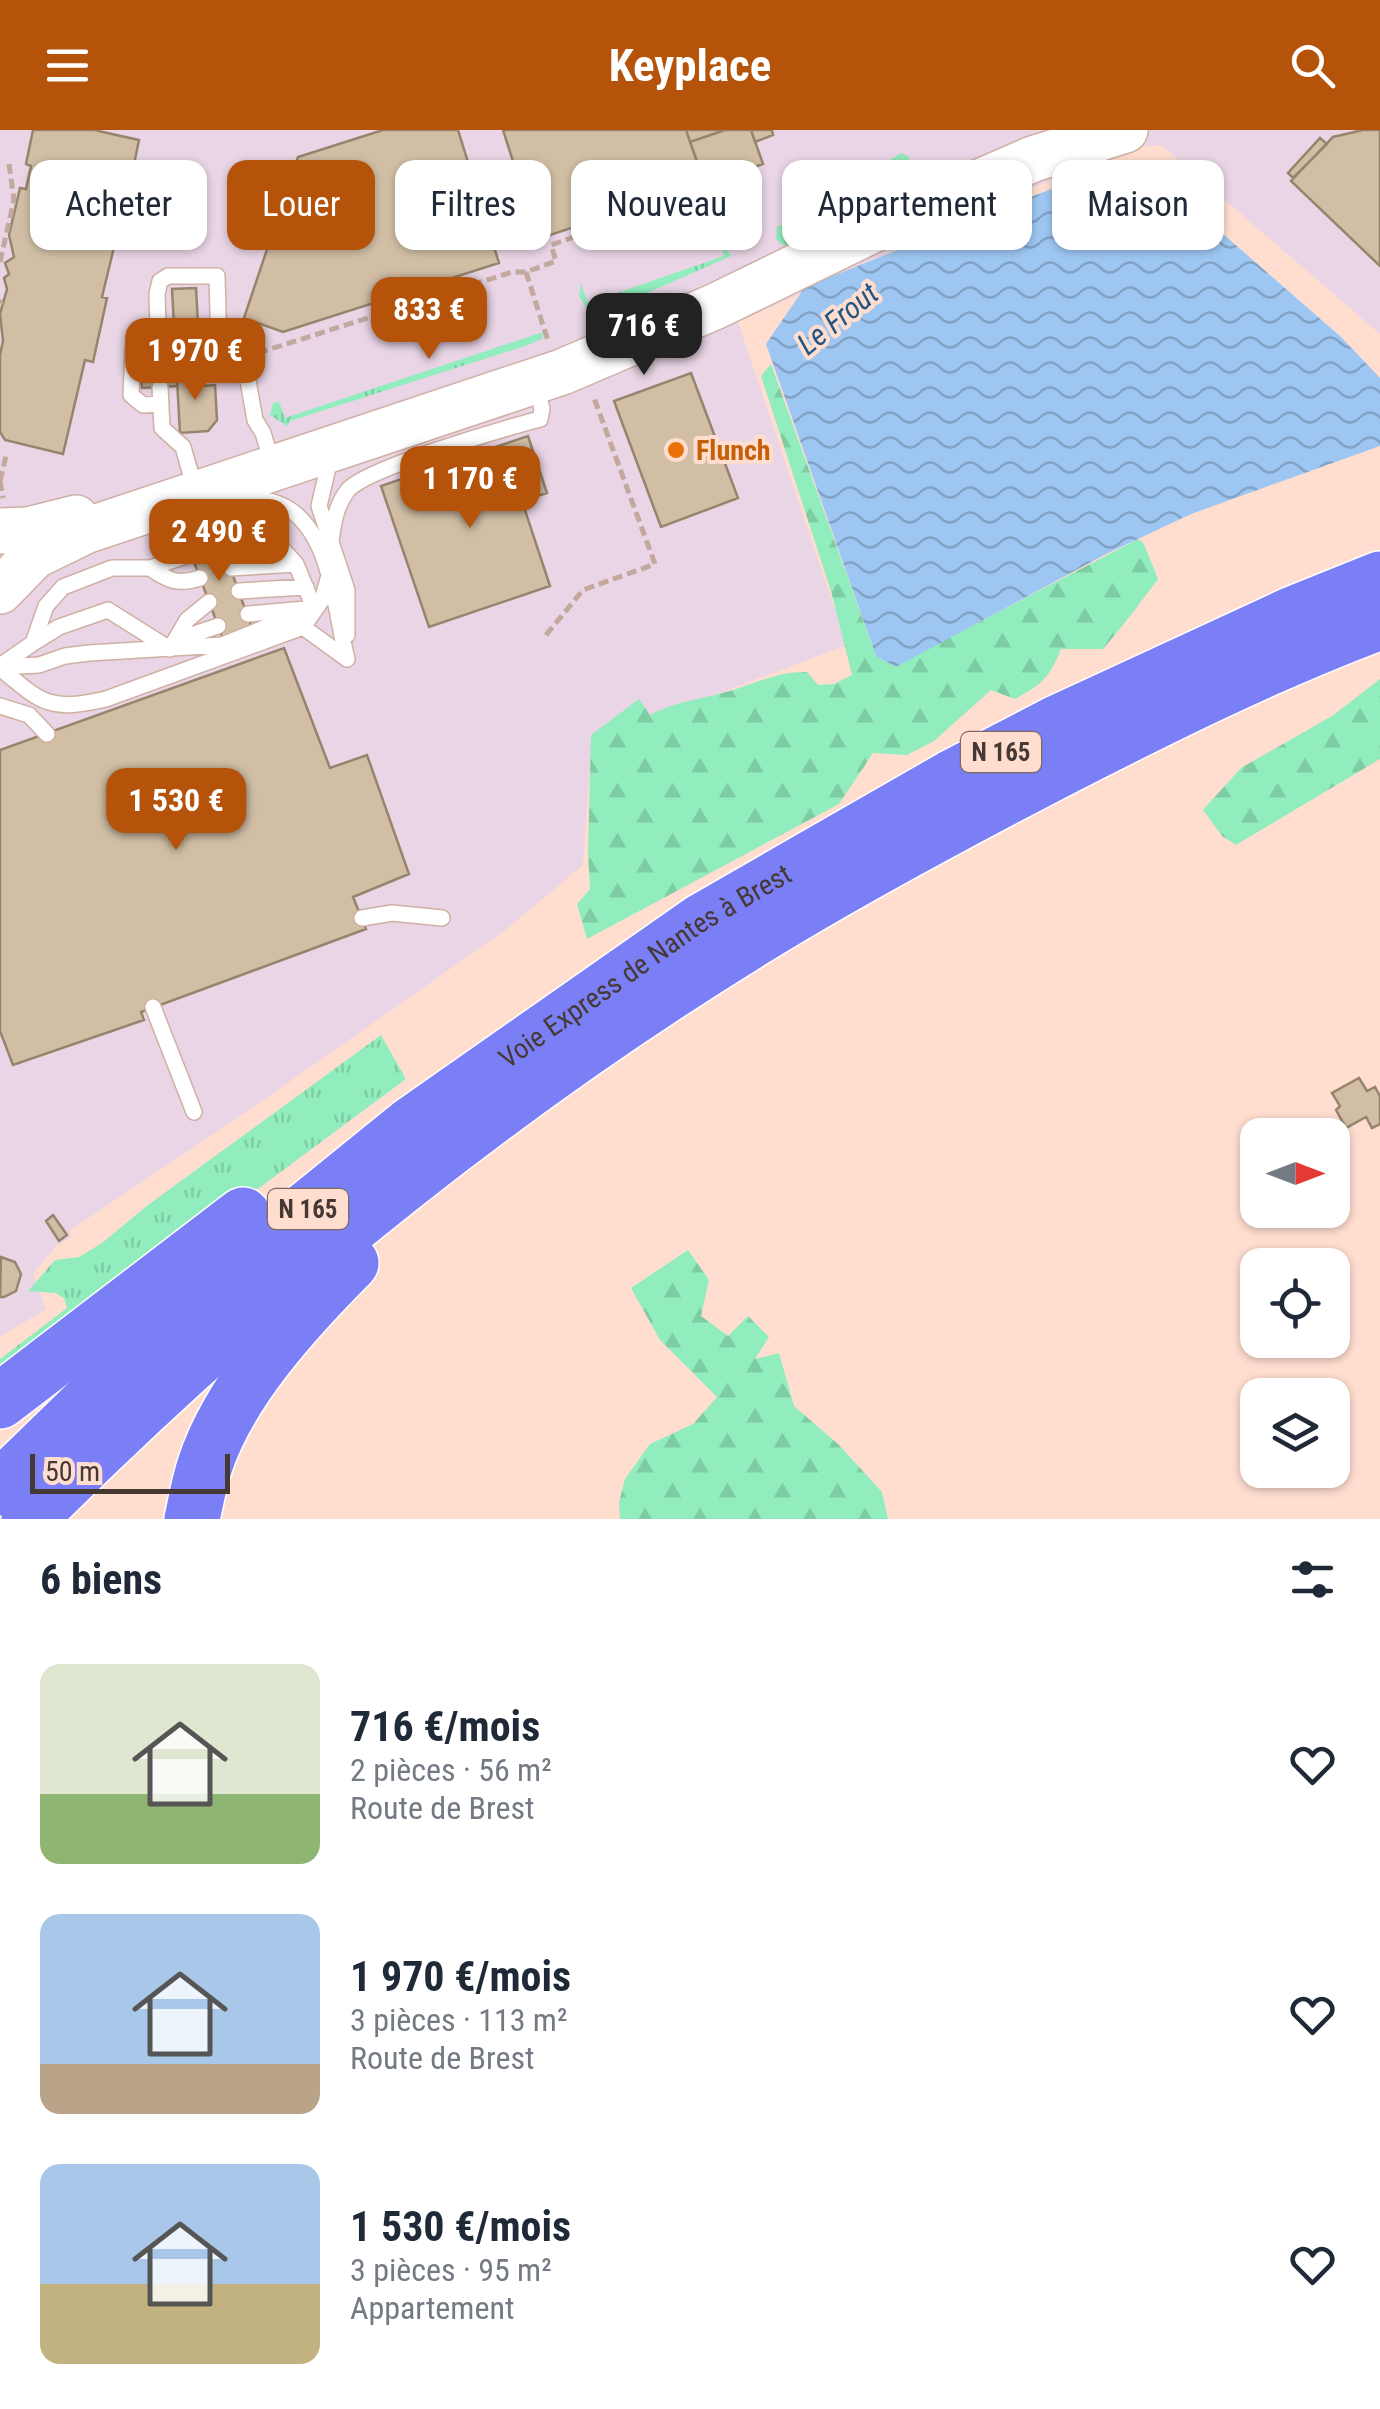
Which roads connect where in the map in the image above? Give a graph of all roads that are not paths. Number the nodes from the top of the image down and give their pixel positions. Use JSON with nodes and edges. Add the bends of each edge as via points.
{"nodes":[{"id":1,"x":1125,"y":130,"type":"edge"},
{"id":2,"x":1049,"y":144,"type":"edge"},
{"id":3,"x":1017,"y":160,"type":"edge"},
{"id":4,"x":816,"y":250,"type":"edge"},
{"id":5,"x":834,"y":250,"type":"edge"},
{"id":6,"x":220,"y":348,"type":"junction"},
{"id":7,"x":159,"y":356,"type":"junction"},
{"id":8,"x":535,"y":382,"type":"junction"},
{"id":9,"x":333,"y":447,"type":"junction"},
{"id":10,"x":272,"y":462,"type":"junction"},
{"id":11,"x":179,"y":495,"type":"junction"},
{"id":12,"x":93,"y":504,"type":"dead end"},
{"id":13,"x":25,"y":538,"type":"edge"},
{"id":14,"x":332,"y":542,"type":"junction"},
{"id":15,"x":222,"y":543,"type":"dead end"},
{"id":16,"x":192,"y":554,"type":"dead end"},
{"id":17,"x":296,"y":564,"type":"junction"},
{"id":18,"x":150,"y":568,"type":"junction"},
{"id":19,"x":230,"y":568,"type":"dead end"},
{"id":20,"x":330,"y":572,"type":"junction"},
{"id":21,"x":200,"y":578,"type":"dead end"},
{"id":22,"x":1380,"y":580,"type":"edge"},
{"id":23,"x":306,"y":587,"type":"junction"},
{"id":24,"x":0,"y":591,"type":"edge"},
{"id":25,"x":239,"y":591,"type":"dead end"},
{"id":26,"x":209,"y":602,"type":"dead end"},
{"id":27,"x":314,"y":608,"type":"junction"},
{"id":28,"x":248,"y":614,"type":"dead end"},
{"id":29,"x":1380,"y":622,"type":"edge"},
{"id":30,"x":218,"y":626,"type":"dead end"},
{"id":31,"x":302,"y":627,"type":"junction"},
{"id":32,"x":33,"y":643,"type":"junction"},
{"id":33,"x":173,"y":645,"type":"junction"},
{"id":34,"x":347,"y":660,"type":"junction"},
{"id":35,"x":0,"y":667,"type":"edge"},
{"id":36,"x":0,"y":706,"type":"edge"},
{"id":37,"x":46,"y":734,"type":"dead end"},
{"id":38,"x":362,"y":918,"type":"dead end"},
{"id":39,"x":442,"y":918,"type":"dead end"},
{"id":40,"x":642,"y":962,"type":"junction"},
{"id":41,"x":153,"y":1007,"type":"dead end"},
{"id":42,"x":194,"y":1112,"type":"dead end"},
{"id":43,"x":473,"y":1131,"type":"junction"},
{"id":44,"x":0,"y":1400,"type":"edge"},
{"id":45,"x":0,"y":1488,"type":"edge"},
{"id":46,"x":28,"y":1519,"type":"edge"},
{"id":47,"x":192,"y":1519,"type":"edge"}],
"edges":[{"from":1,"to":2,"type":"main road"},
{"from":2,"to":3,"type":"main road"},
{"from":4,"to":10,"type":"main road"},
{"from":5,"to":8,"type":"main road"},
{"from":6,"to":7,"type":"lane"},
{"from":6,"to":7,"type":"lane","via":[[217,276],[168,276],[157,294]]},
{"from":6,"to":10,"type":"lane","via":[[234,351],[245,364],[254,420]]},
{"from":7,"to":11,"type":"lane","via":[[133,349],[130,395],[143,405],[160,396],[162,428],[183,447]]},
{"from":8,"to":9,"type":"main road"},
{"from":8,"to":14,"type":"lane","via":[[540,419],[366,476],[344,498]]},
{"from":9,"to":10,"type":"main road"},
{"from":9,"to":14,"type":"lane","via":[[320,495]]},
{"from":10,"to":11,"type":"main road"},
{"from":11,"to":13,"type":"main road"},
{"from":11,"to":20,"type":"lane","via":[[281,505],[304,523]]},
{"from":12,"to":13,"type":"lane","via":[[46,518]]},
{"from":13,"to":24,"type":"main road"},
{"from":14,"to":34,"type":"lane","via":[[348,590]]},
{"from":15,"to":17,"type":"lane","via":[[277,543]]},
{"from":16,"to":18,"type":"lane"},
{"from":17,"to":19,"type":"lane"},
{"from":17,"to":23,"type":"lane"},
{"from":18,"to":21,"type":"lane","via":[[171,582]]},
{"from":18,"to":32,"type":"lane","via":[[118,566],[62,587],[46,606]]},
{"from":20,"to":27,"type":"lane"},
{"from":20,"to":34,"type":"lane"},
{"from":22,"to":40,"type":"highway","name":"Voie Express de Nantes à Brest","number":"N 165","via":[[1056,723],[806,860]]},
{"from":23,"to":25,"type":"lane"},
{"from":23,"to":27,"type":"lane"},
{"from":26,"to":33,"type":"lane","via":[[187,620]]},
{"from":27,"to":28,"type":"lane"},
{"from":27,"to":31,"type":"lane"},
{"from":27,"to":33,"type":"lane","via":[[222,645]]},
{"from":29,"to":43,"type":"highway","name":"Voie Express de Nantes à Brest","number":"N 165","via":[[1171,713],[886,862],[647,1008]]},
{"from":30,"to":33,"type":"lane"},
{"from":31,"to":34,"type":"lane"},
{"from":31,"to":35,"type":"lane","via":[[92,703],[41,701]]},
{"from":32,"to":33,"type":"lane","via":[[108,610]]},
{"from":32,"to":35,"type":"lane"},
{"from":33,"to":35,"type":"lane"},
{"from":36,"to":37,"type":"lane","via":[[29,714]]},
{"from":38,"to":39,"type":"lane","via":[[392,912]]},
{"from":40,"to":44,"type":"highway","via":[[275,1189]]},
{"from":40,"to":45,"type":"highway","name":"Voie Express de Nantes à Brest","number":"N 165","via":[[412,1124],[234,1268]]},
{"from":41,"to":42,"type":"lane"},
{"from":43,"to":46,"type":"highway","name":"Voie Express de Nantes à Brest","number":"N 165","via":[[273,1290]]},
{"from":43,"to":47,"type":"highway","via":[[278,1342],[232,1408],[205,1464]]}]}
